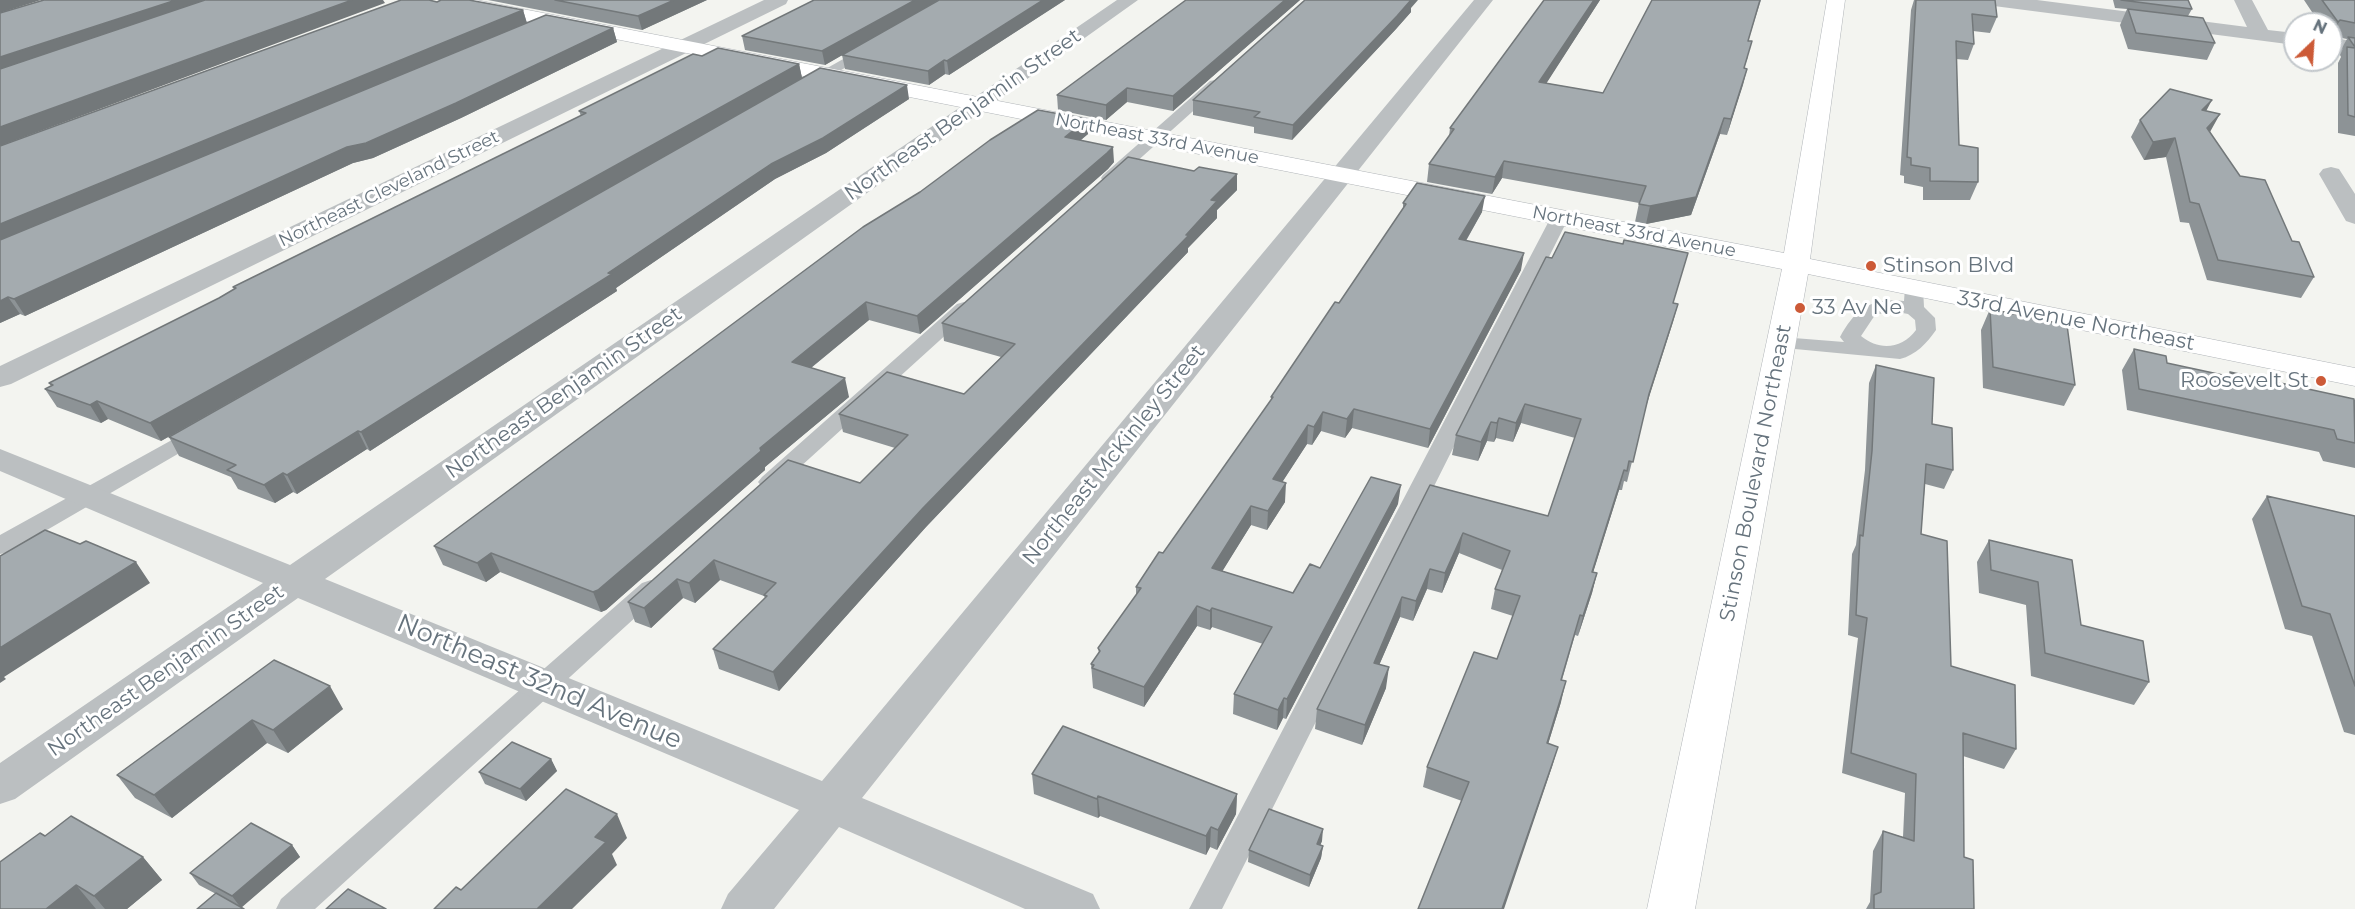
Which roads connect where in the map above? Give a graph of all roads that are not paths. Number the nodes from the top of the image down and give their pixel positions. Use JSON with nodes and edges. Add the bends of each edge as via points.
{"nodes":[{"id":1,"x":448,"y":0,"type":"edge"},
{"id":2,"x":779,"y":0,"type":"edge"},
{"id":3,"x":1129,"y":0,"type":"edge"},
{"id":4,"x":1484,"y":0,"type":"edge"},
{"id":5,"x":1836,"y":0,"type":"edge"},
{"id":6,"x":1994,"y":0,"type":"edge"},
{"id":7,"x":2243,"y":0,"type":"edge"},
{"id":8,"x":552,"y":20,"type":"junction"},
{"id":9,"x":523,"y":32,"type":"edge"},
{"id":10,"x":2261,"y":34,"type":"junction"},
{"id":11,"x":2283,"y":37,"type":"edge"},
{"id":12,"x":881,"y":42,"type":"edge"},
{"id":13,"x":685,"y":46,"type":"junction"},
{"id":14,"x":1229,"y":71,"type":"edge"},
{"id":15,"x":825,"y":74,"type":"junction"},
{"id":16,"x":788,"y":94,"type":"edge"},
{"id":17,"x":980,"y":104,"type":"junction"},
{"id":18,"x":1154,"y":138,"type":"junction"},
{"id":19,"x":2331,"y":174,"type":"dead end"},
{"id":20,"x":1342,"y":175,"type":"junction"},
{"id":21,"x":1089,"y":196,"type":"edge"},
{"id":22,"x":2355,"y":216,"type":"edge"},
{"id":23,"x":1560,"y":217,"type":"junction"},
{"id":24,"x":1796,"y":264,"type":"junction"},
{"id":25,"x":983,"y":291,"type":"edge"},
{"id":26,"x":1914,"y":299,"type":"junction"},
{"id":27,"x":1781,"y":343,"type":"junction"},
{"id":28,"x":1862,"y":347,"type":"junction"},
{"id":29,"x":2355,"y":377,"type":"edge"},
{"id":30,"x":0,"y":378,"type":"edge"},
{"id":31,"x":210,"y":425,"type":"edge"},
{"id":32,"x":0,"y":459,"type":"edge"},
{"id":33,"x":88,"y":495,"type":"junction"},
{"id":34,"x":754,"y":496,"type":"edge"},
{"id":35,"x":0,"y":546,"type":"edge"},
{"id":36,"x":666,"y":575,"type":"edge"},
{"id":37,"x":294,"y":581,"type":"junction"},
{"id":38,"x":544,"y":685,"type":"junction"},
{"id":39,"x":0,"y":786,"type":"edge"},
{"id":40,"x":831,"y":804,"type":"junction"},
{"id":41,"x":292,"y":909,"type":"edge"},
{"id":42,"x":744,"y":909,"type":"edge"},
{"id":43,"x":1077,"y":909,"type":"edge"},
{"id":44,"x":1205,"y":909,"type":"edge"},
{"id":45,"x":1671,"y":909,"type":"edge"}],
"edges":[{"from":1,"to":8,"type":"street","name":"Northeast 33rd Avenue"},
{"from":2,"to":13,"type":"street","name":"Northeast Cleveland Street"},
{"from":3,"to":17,"type":"street","name":"Northeast Benjamin Street"},
{"from":4,"to":20,"type":"street","name":"Northeast McKinley Street"},
{"from":5,"to":24,"type":"street","name":"Stinson Boulevard Northeast"},
{"from":6,"to":10,"type":"street"},
{"from":7,"to":10,"type":"street"},
{"from":8,"to":9,"type":"lane"},
{"from":8,"to":13,"type":"street","name":"Northeast 33rd Avenue"},
{"from":10,"to":11,"type":"street"},
{"from":12,"to":15,"type":"lane"},
{"from":13,"to":15,"type":"street","name":"Northeast 33rd Avenue"},
{"from":13,"to":30,"type":"street","name":"Northeast Cleveland Street"},
{"from":14,"to":18,"type":"lane"},
{"from":15,"to":16,"type":"lane"},
{"from":15,"to":17,"type":"street","name":"Northeast 33rd Avenue"},
{"from":17,"to":18,"type":"street","name":"Northeast 33rd Avenue"},
{"from":17,"to":37,"type":"street","name":"Northeast Benjamin Street"},
{"from":18,"to":20,"type":"street","name":"Northeast 33rd Avenue"},
{"from":18,"to":21,"type":"lane"},
{"from":19,"to":22,"type":"street"},
{"from":20,"to":23,"type":"street","name":"Northeast 33rd Avenue"},
{"from":20,"to":40,"type":"street","name":"Northeast McKinley Street"},
{"from":23,"to":24,"type":"street","name":"Northeast 33rd Avenue"},
{"from":23,"to":44,"type":"lane"},
{"from":24,"to":26,"type":"street","name":"33rd Avenue Northeast"},
{"from":24,"to":27,"type":"street","name":"Stinson Boulevard Northeast"},
{"from":25,"to":34,"type":"lane"},
{"from":26,"to":28,"type":"lane","via":[[1872,308],[1850,336]]},
{"from":26,"to":28,"type":"lane","via":[[1926,330],[1918,340],[1900,353]]},
{"from":26,"to":29,"type":"street","name":"33rd Avenue Northeast"},
{"from":27,"to":28,"type":"lane","via":[[1820,349]]},
{"from":27,"to":45,"type":"street","name":"Stinson Boulevard Northeast"},
{"from":31,"to":33,"type":"lane"},
{"from":32,"to":33,"type":"street","name":"Northeast 32nd Avenue"},
{"from":33,"to":35,"type":"lane"},
{"from":33,"to":37,"type":"street","name":"Northeast 32nd Avenue"},
{"from":36,"to":38,"type":"lane"},
{"from":37,"to":38,"type":"street","name":"Northeast 32nd Avenue"},
{"from":37,"to":39,"type":"street","name":"Northeast Benjamin Street"},
{"from":38,"to":40,"type":"street","name":"Northeast 32nd Avenue"},
{"from":38,"to":41,"type":"lane"},
{"from":40,"to":42,"type":"street","name":"Northeast McKinley Street"},
{"from":40,"to":43,"type":"street","name":"Northeast 32nd Avenue"}]}
